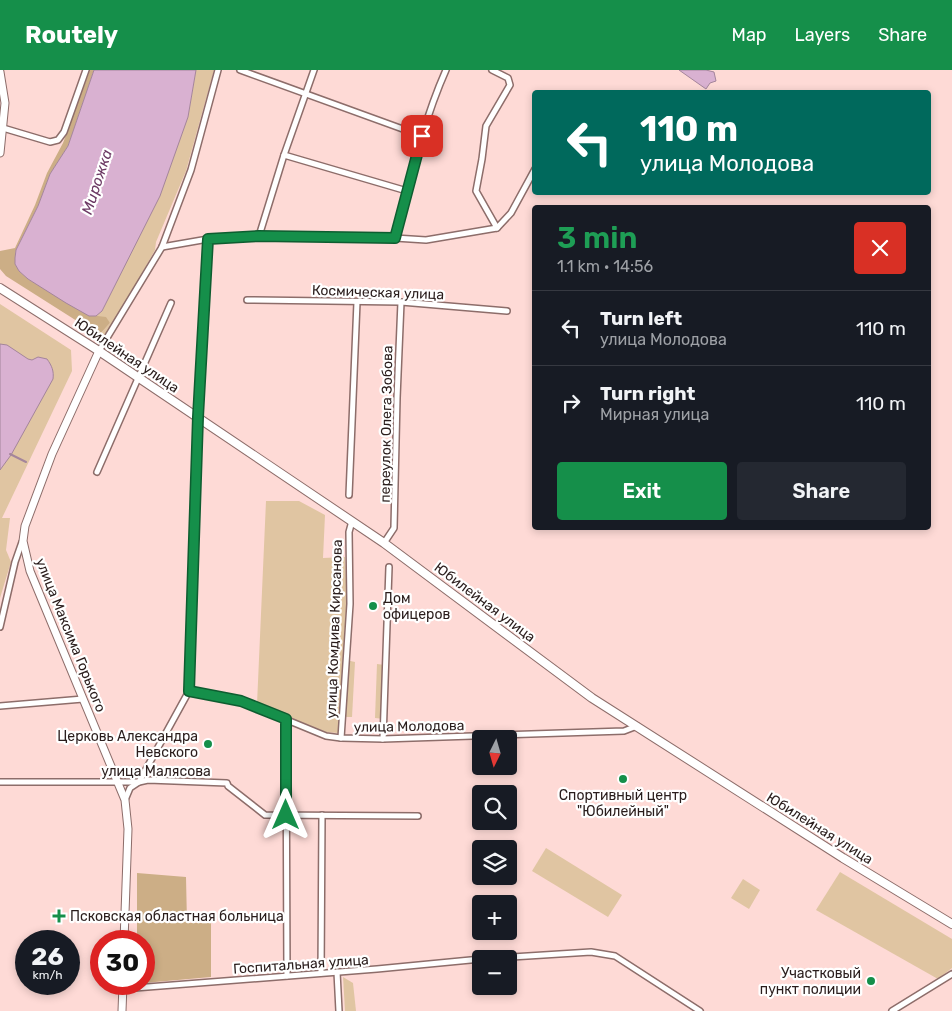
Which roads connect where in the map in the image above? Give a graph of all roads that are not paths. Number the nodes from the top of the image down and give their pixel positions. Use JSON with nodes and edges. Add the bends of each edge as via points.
{"nodes":[{"id":1,"x":86,"y":70,"type":"edge"},
{"id":2,"x":218,"y":70,"type":"edge"},
{"id":3,"x":240,"y":70,"type":"edge"},
{"id":4,"x":314,"y":70,"type":"edge"},
{"id":5,"x":446,"y":70,"type":"edge"},
{"id":6,"x":492,"y":70,"type":"edge"},
{"id":7,"x":0,"y":72,"type":"edge"},
{"id":8,"x":306,"y":93,"type":"junction"},
{"id":9,"x":0,"y":96,"type":"edge"},
{"id":10,"x":5,"y":103,"type":"junction"},
{"id":11,"x":3,"y":128,"type":"junction"},
{"id":12,"x":422,"y":136,"type":"junction"},
{"id":13,"x":0,"y":153,"type":"edge"},
{"id":14,"x":284,"y":155,"type":"junction"},
{"id":15,"x":532,"y":174,"type":"edge"},
{"id":16,"x":407,"y":191,"type":"junction"},
{"id":17,"x":497,"y":228,"type":"junction"},
{"id":18,"x":259,"y":236,"type":"junction"},
{"id":19,"x":395,"y":238,"type":"junction"},
{"id":20,"x":208,"y":239,"type":"junction"},
{"id":21,"x":162,"y":247,"type":"junction"},
{"id":22,"x":0,"y":286,"type":"edge"},
{"id":23,"x":247,"y":300,"type":"dead end"},
{"id":24,"x":357,"y":302,"type":"junction"},
{"id":25,"x":401,"y":302,"type":"junction"},
{"id":26,"x":171,"y":303,"type":"dead end"},
{"id":27,"x":507,"y":311,"type":"dead end"},
{"id":28,"x":99,"y":351,"type":"junction"},
{"id":29,"x":138,"y":377,"type":"junction"},
{"id":30,"x":198,"y":417,"type":"junction"},
{"id":31,"x":97,"y":472,"type":"dead end"},
{"id":32,"x":349,"y":495,"type":"dead end"},
{"id":33,"x":352,"y":521,"type":"junction"},
{"id":34,"x":23,"y":541,"type":"junction"},
{"id":35,"x":384,"y":543,"type":"junction"},
{"id":36,"x":389,"y":567,"type":"dead end"},
{"id":37,"x":0,"y":627,"type":"edge"},
{"id":38,"x":189,"y":691,"type":"junction"},
{"id":39,"x":83,"y":699,"type":"junction"},
{"id":40,"x":0,"y":706,"type":"edge"},
{"id":41,"x":286,"y":719,"type":"junction"},
{"id":42,"x":637,"y":726,"type":"junction"},
{"id":43,"x":341,"y":738,"type":"junction"},
{"id":44,"x":383,"y":739,"type":"junction"},
{"id":45,"x":0,"y":782,"type":"edge"},
{"id":46,"x":118,"y":782,"type":"junction"},
{"id":47,"x":139,"y":782,"type":"junction"},
{"id":48,"x":125,"y":800,"type":"junction"},
{"id":49,"x":286,"y":815,"type":"junction"},
{"id":50,"x":322,"y":815,"type":"junction"},
{"id":51,"x":418,"y":816,"type":"dead end"},
{"id":52,"x":952,"y":924,"type":"edge"},
{"id":53,"x":124,"y":930,"type":"edge"},
{"id":54,"x":517,"y":957,"type":"edge"},
{"id":55,"x":472,"y":960,"type":"edge"},
{"id":56,"x":337,"y":972,"type":"junction"},
{"id":57,"x":321,"y":973,"type":"junction"},
{"id":58,"x":952,"y":974,"type":"edge"},
{"id":59,"x":287,"y":976,"type":"junction"},
{"id":60,"x":155,"y":984,"type":"edge"},
{"id":61,"x":123,"y":995,"type":"edge"},
{"id":62,"x":122,"y":1011,"type":"edge"},
{"id":63,"x":339,"y":1011,"type":"edge"},
{"id":64,"x":700,"y":1011,"type":"edge"},
{"id":65,"x":892,"y":1011,"type":"edge"}],
"edges":[{"from":1,"to":11,"type":"street","via":[[64,132],[58,140],[50,142]]},
{"from":2,"to":21,"type":"street","via":[[190,170]]},
{"from":3,"to":8,"type":"street"},
{"from":4,"to":8,"type":"street"},
{"from":5,"to":12,"type":"street"},
{"from":6,"to":17,"type":"street","via":[[508,78],[510,85],[486,126],[476,191]]},
{"from":7,"to":10,"type":"main road"},
{"from":8,"to":12,"type":"street"},
{"from":8,"to":14,"type":"street"},
{"from":9,"to":10,"type":"main road"},
{"from":10,"to":11,"type":"main road"},
{"from":11,"to":13,"type":"main road"},
{"from":12,"to":16,"type":"street"},
{"from":14,"to":16,"type":"street"},
{"from":14,"to":18,"type":"street"},
{"from":15,"to":17,"type":"street","via":[[511,213]]},
{"from":16,"to":19,"type":"street"},
{"from":17,"to":19,"type":"street","via":[[426,240]]},
{"from":18,"to":19,"type":"street"},
{"from":18,"to":20,"type":"street"},
{"from":20,"to":21,"type":"street"},
{"from":20,"to":30,"type":"street"},
{"from":21,"to":28,"type":"street"},
{"from":22,"to":28,"type":"main road","name":"Юбилейная улица"},
{"from":23,"to":24,"type":"street","name":"Космическая улица"},
{"from":24,"to":25,"type":"street","name":"Космическая улица"},
{"from":24,"to":32,"type":"street"},
{"from":25,"to":27,"type":"street","name":"Космическая улица"},
{"from":25,"to":35,"type":"street","name":"переулок Олега Зобова","via":[[394,528]]},
{"from":26,"to":29,"type":"street"},
{"from":28,"to":29,"type":"main road","name":"Юбилейная улица"},
{"from":28,"to":34,"type":"main road","via":[[52,454],[25,526]]},
{"from":29,"to":30,"type":"main road","name":"Юбилейная улица"},
{"from":29,"to":31,"type":"street"},
{"from":30,"to":33,"type":"main road","name":"Юбилейная улица"},
{"from":30,"to":38,"type":"street"},
{"from":33,"to":35,"type":"main road","name":"Юбилейная улица"},
{"from":33,"to":43,"type":"street","name":"улица Комдива Кирсанова"},
{"from":34,"to":37,"type":"street"},
{"from":34,"to":39,"type":"main road","name":"улица Максима Горького","via":[[30,571]]},
{"from":35,"to":42,"type":"main road","name":"Юбилейная улица","via":[[592,698]]},
{"from":36,"to":44,"type":"street"},
{"from":38,"to":41,"type":"street","name":"улица Молодова","via":[[241,701]]},
{"from":38,"to":47,"type":"street"},
{"from":39,"to":40,"type":"street"},
{"from":39,"to":46,"type":"main road","name":"улица Максима Горького"},
{"from":41,"to":43,"type":"street","name":"улица Молодова","via":[[326,736]]},
{"from":41,"to":49,"type":"street"},
{"from":42,"to":44,"type":"street","name":"улица Молодова","via":[[624,732]]},
{"from":42,"to":52,"type":"main road","name":"Юбилейная улица"},
{"from":43,"to":44,"type":"street","name":"улица Молодова"},
{"from":45,"to":46,"type":"street","name":"улица Малясова"},
{"from":46,"to":47,"type":"street","name":"улица Малясова"},
{"from":46,"to":48,"type":"main road","name":"улица Максима Горького"},
{"from":47,"to":48,"type":"street","via":[[130,788]]},
{"from":47,"to":49,"type":"street","name":"улица Малясова","via":[[227,783],[265,816]]},
{"from":48,"to":53,"type":"main road","name":"улица Максима Горького","via":[[128,829]]},
{"from":49,"to":50,"type":"street","name":"улица Малясова"},
{"from":49,"to":59,"type":"street"},
{"from":50,"to":51,"type":"street","name":"улица Малясова"},
{"from":50,"to":57,"type":"street"},
{"from":54,"to":64,"type":"street","name":"Госпитальная улица","via":[[591,952],[615,956]]},
{"from":55,"to":56,"type":"street","name":"Госпитальная улица"},
{"from":56,"to":57,"type":"street","name":"Госпитальная улица"},
{"from":56,"to":63,"type":"street"},
{"from":57,"to":59,"type":"street","name":"Госпитальная улица"},
{"from":58,"to":65,"type":"street"},
{"from":59,"to":60,"type":"street","name":"Госпитальная улица"},
{"from":61,"to":62,"type":"main road"}]}
